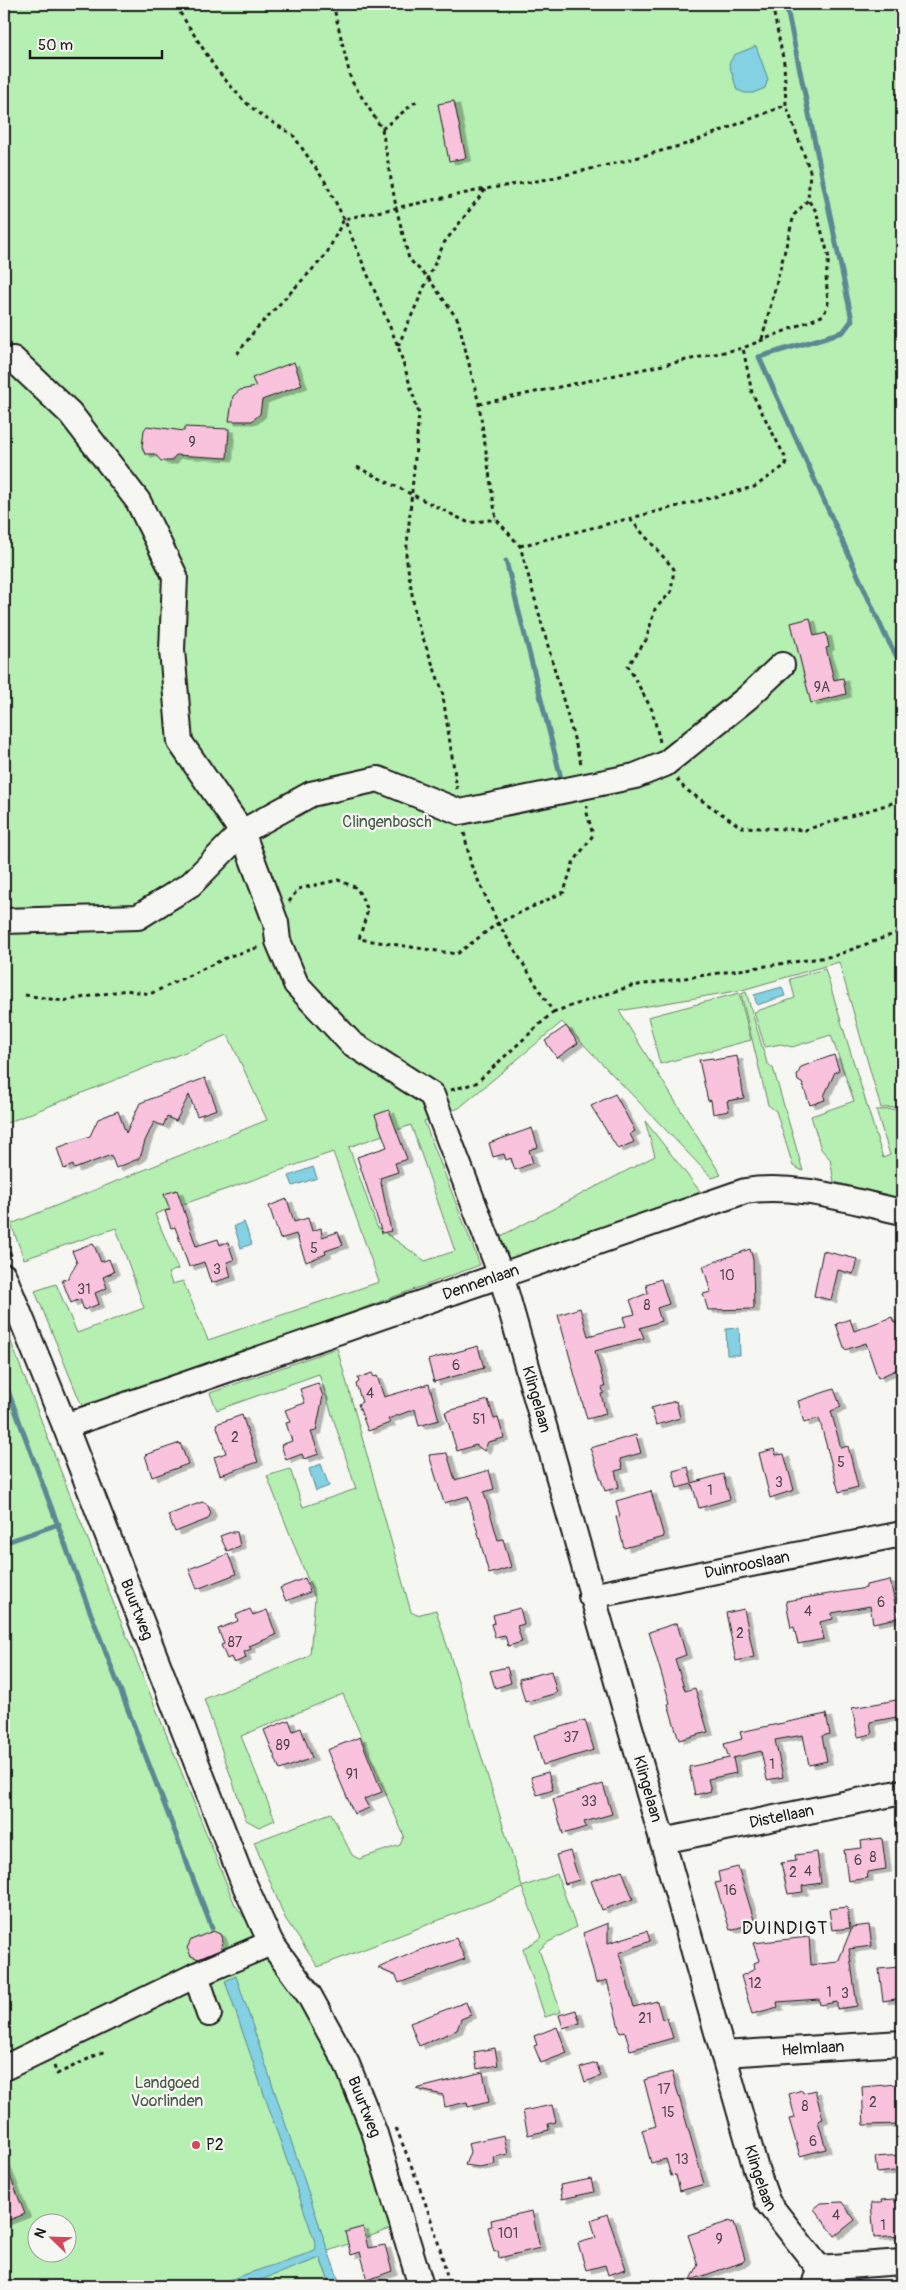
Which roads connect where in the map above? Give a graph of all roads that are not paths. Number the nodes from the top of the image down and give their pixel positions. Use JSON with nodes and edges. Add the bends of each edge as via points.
{"nodes":[{"id":1,"x":13,"y":359,"type":"dead end"},
{"id":2,"x":782,"y":665,"type":"dead end"},
{"id":3,"x":242,"y":832,"type":"junction"},
{"id":4,"x":4,"y":920,"type":"edge"},
{"id":5,"x":902,"y":1212,"type":"edge"},
{"id":6,"x":9,"y":1270,"type":"edge"},
{"id":7,"x":501,"y":1275,"type":"junction"},
{"id":8,"x":65,"y":1426,"type":"junction"},
{"id":9,"x":902,"y":1534,"type":"edge"},
{"id":10,"x":591,"y":1596,"type":"junction"},
{"id":11,"x":902,"y":1792,"type":"edge"},
{"id":12,"x":662,"y":1841,"type":"junction"},
{"id":13,"x":271,"y":1942,"type":"junction"},
{"id":14,"x":196,"y":1975,"type":"junction"},
{"id":15,"x":209,"y":2014,"type":"dead end"},
{"id":16,"x":902,"y":2043,"type":"edge"},
{"id":17,"x":723,"y":2054,"type":"junction"},
{"id":18,"x":4,"y":2068,"type":"edge"},
{"id":19,"x":902,"y":2262,"type":"edge"},
{"id":20,"x":816,"y":2277,"type":"edge"},
{"id":21,"x":421,"y":2286,"type":"edge"}],
"edges":[{"from":1,"to":3,"type":"street","via":[[70,414],[138,501],[175,576],[172,650],[180,742]]},
{"from":2,"to":3,"type":"street","via":[[665,764],[635,776],[460,812],[378,779],[311,794]]},
{"from":3,"to":4,"type":"street","via":[[191,884],[138,917]]},
{"from":3,"to":7,"type":"street","name":"Klingelaan","via":[[296,984],[351,1043],[432,1095]]},
{"from":5,"to":7,"type":"street","name":"Dennenlaan","via":[[792,1189],[745,1191]]},
{"from":6,"to":8,"type":"street","name":"Buurtweg"},
{"from":7,"to":8,"type":"street","name":"Dennenlaan"},
{"from":7,"to":10,"type":"street","name":"Klingelaan"},
{"from":8,"to":13,"type":"street","name":"Buurtweg","via":[[242,1879]]},
{"from":9,"to":10,"type":"street","name":"Duinrooslaan"},
{"from":10,"to":12,"type":"street","name":"Klingelaan"},
{"from":11,"to":12,"type":"street","name":"Distellaan"},
{"from":12,"to":17,"type":"street","name":"Klingelaan"},
{"from":13,"to":14,"type":"street"},
{"from":13,"to":21,"type":"street","name":"Buurtweg","via":[[308,1994],[347,2064],[375,2134]]},
{"from":14,"to":15,"type":"street"},
{"from":14,"to":18,"type":"street"},
{"from":16,"to":17,"type":"street","name":"Helmlaan"},
{"from":17,"to":20,"type":"street","name":"Klingelaan","via":[[768,2203]]},
{"from":19,"to":20,"type":"street"}]}
